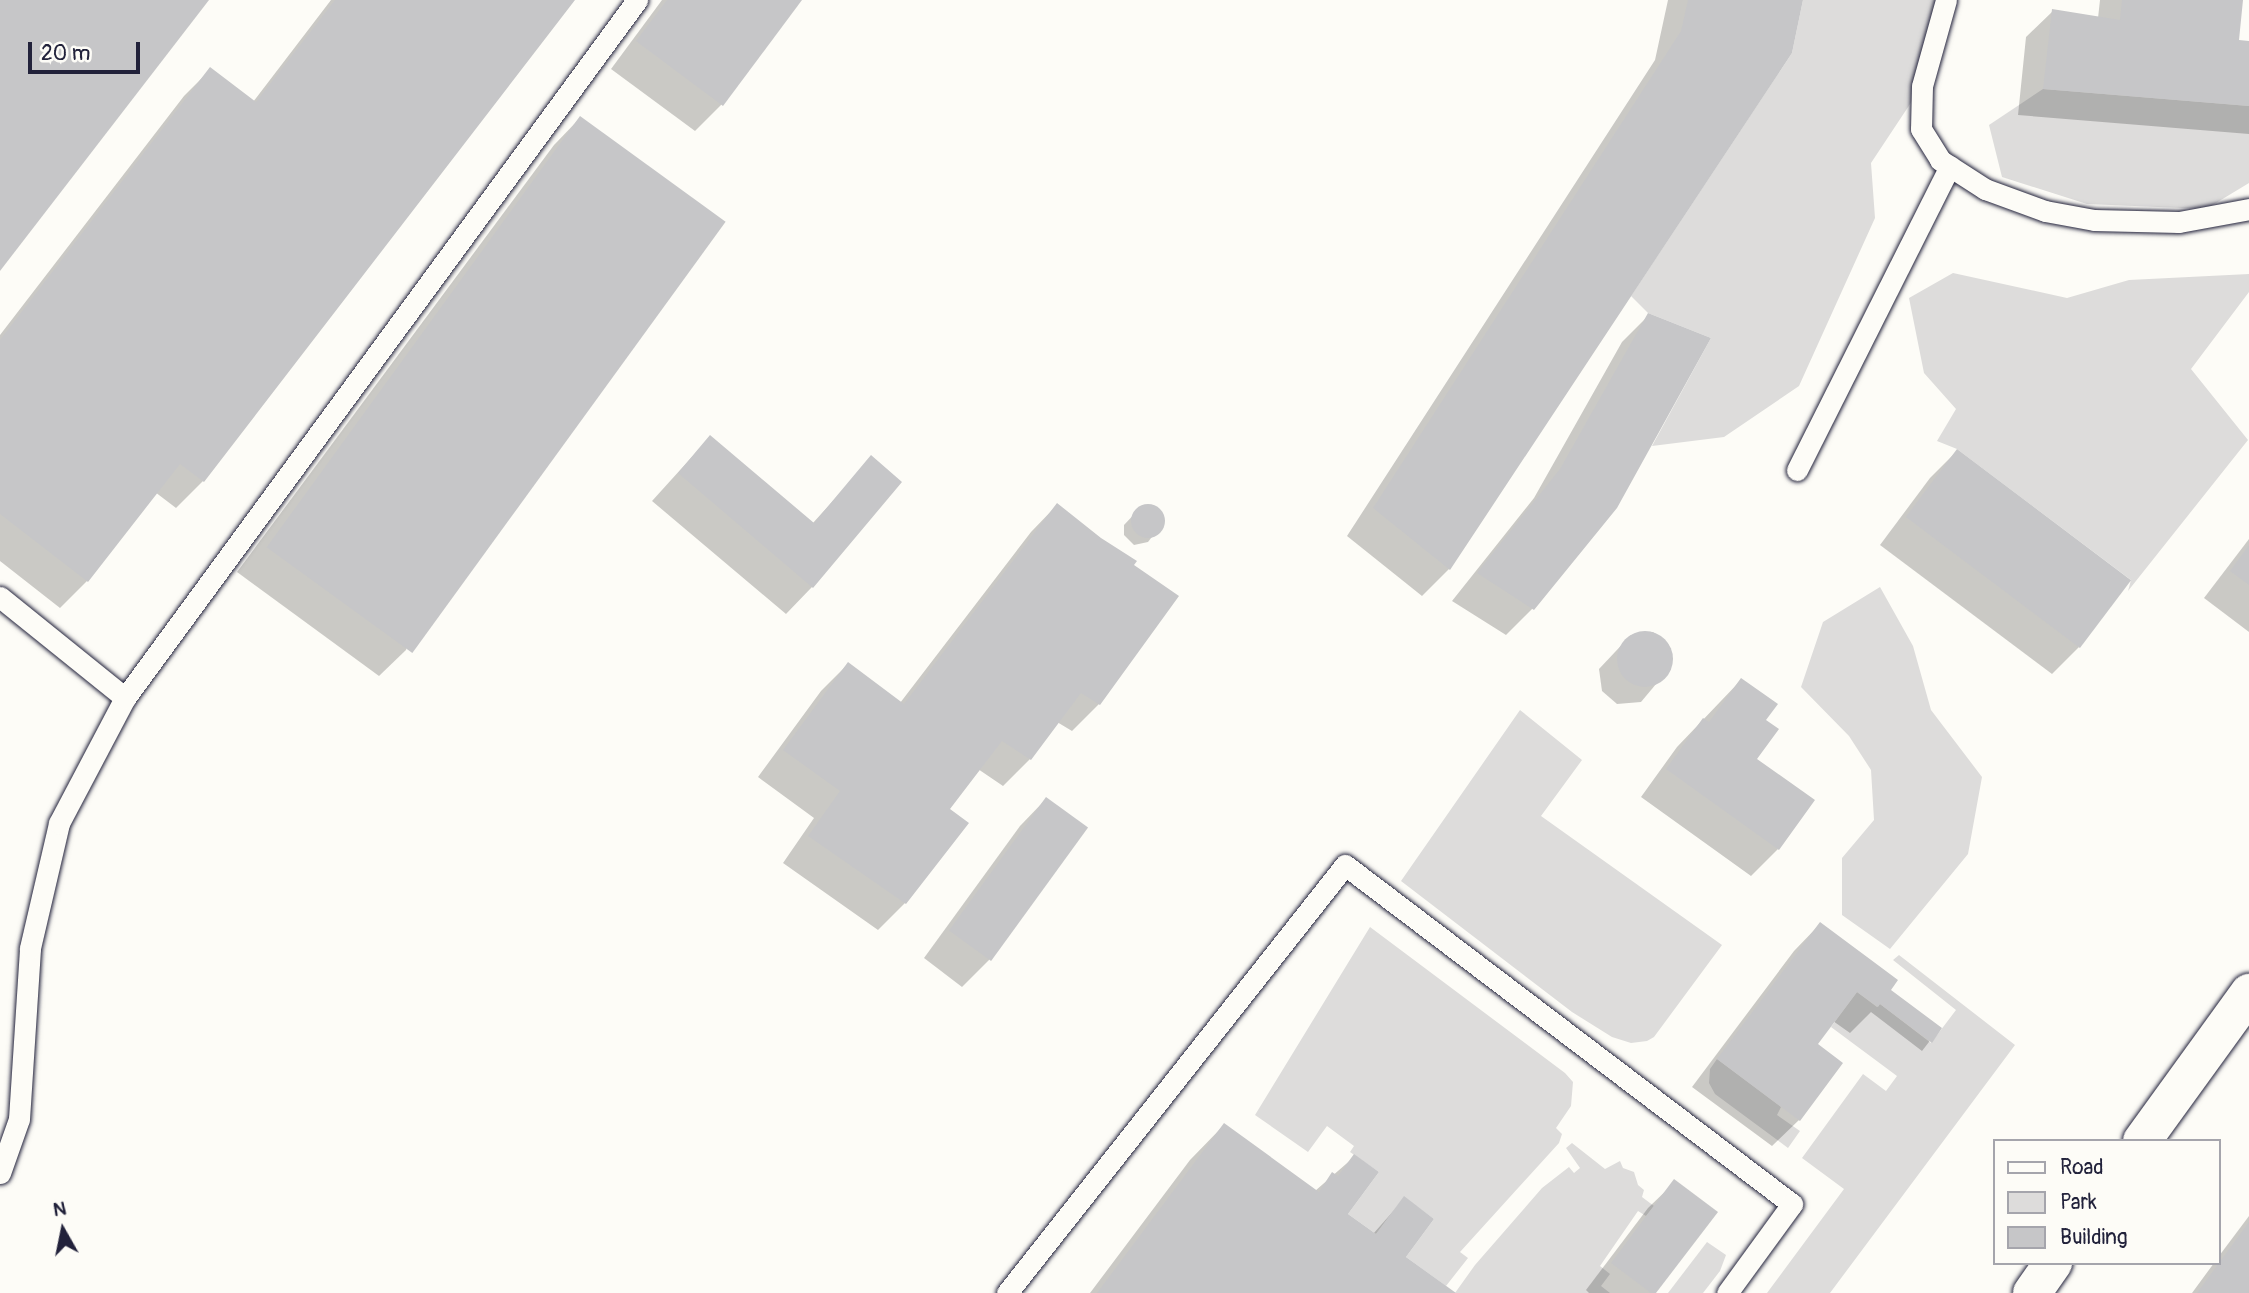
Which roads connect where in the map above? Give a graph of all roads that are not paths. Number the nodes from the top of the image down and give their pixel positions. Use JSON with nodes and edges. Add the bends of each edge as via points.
{"nodes":[{"id":1,"x":637,"y":0,"type":"edge"},
{"id":2,"x":1946,"y":0,"type":"edge"},
{"id":3,"x":1950,"y":166,"type":"junction"},
{"id":4,"x":2249,"y":209,"type":"edge"},
{"id":5,"x":1797,"y":470,"type":"dead end"},
{"id":6,"x":0,"y":597,"type":"edge"},
{"id":7,"x":125,"y":698,"type":"junction"},
{"id":8,"x":2249,"y":993,"type":"edge"},
{"id":9,"x":2143,"y":1139,"type":"edge"},
{"id":10,"x":0,"y":1173,"type":"edge"},
{"id":11,"x":2052,"y":1265,"type":"edge"},
{"id":12,"x":1007,"y":1293,"type":"edge"},
{"id":13,"x":1727,"y":1293,"type":"edge"},
{"id":14,"x":2032,"y":1293,"type":"edge"}],
"edges":[{"from":1,"to":7,"type":"lane"},
{"from":2,"to":3,"type":"lane","via":[[1922,86],[1921,129],[1940,160]]},
{"from":3,"to":4,"type":"lane","via":[[1997,193],[2045,211],[2094,220],[2179,222]]},
{"from":3,"to":5,"type":"lane"},
{"from":6,"to":7,"type":"lane"},
{"from":7,"to":10,"type":"lane","via":[[59,823],[30,948],[19,1119]]},
{"from":8,"to":9,"type":"street"},
{"from":11,"to":14,"type":"street"},
{"from":12,"to":13,"type":"lane","via":[[1345,865],[1792,1204]]}]}
